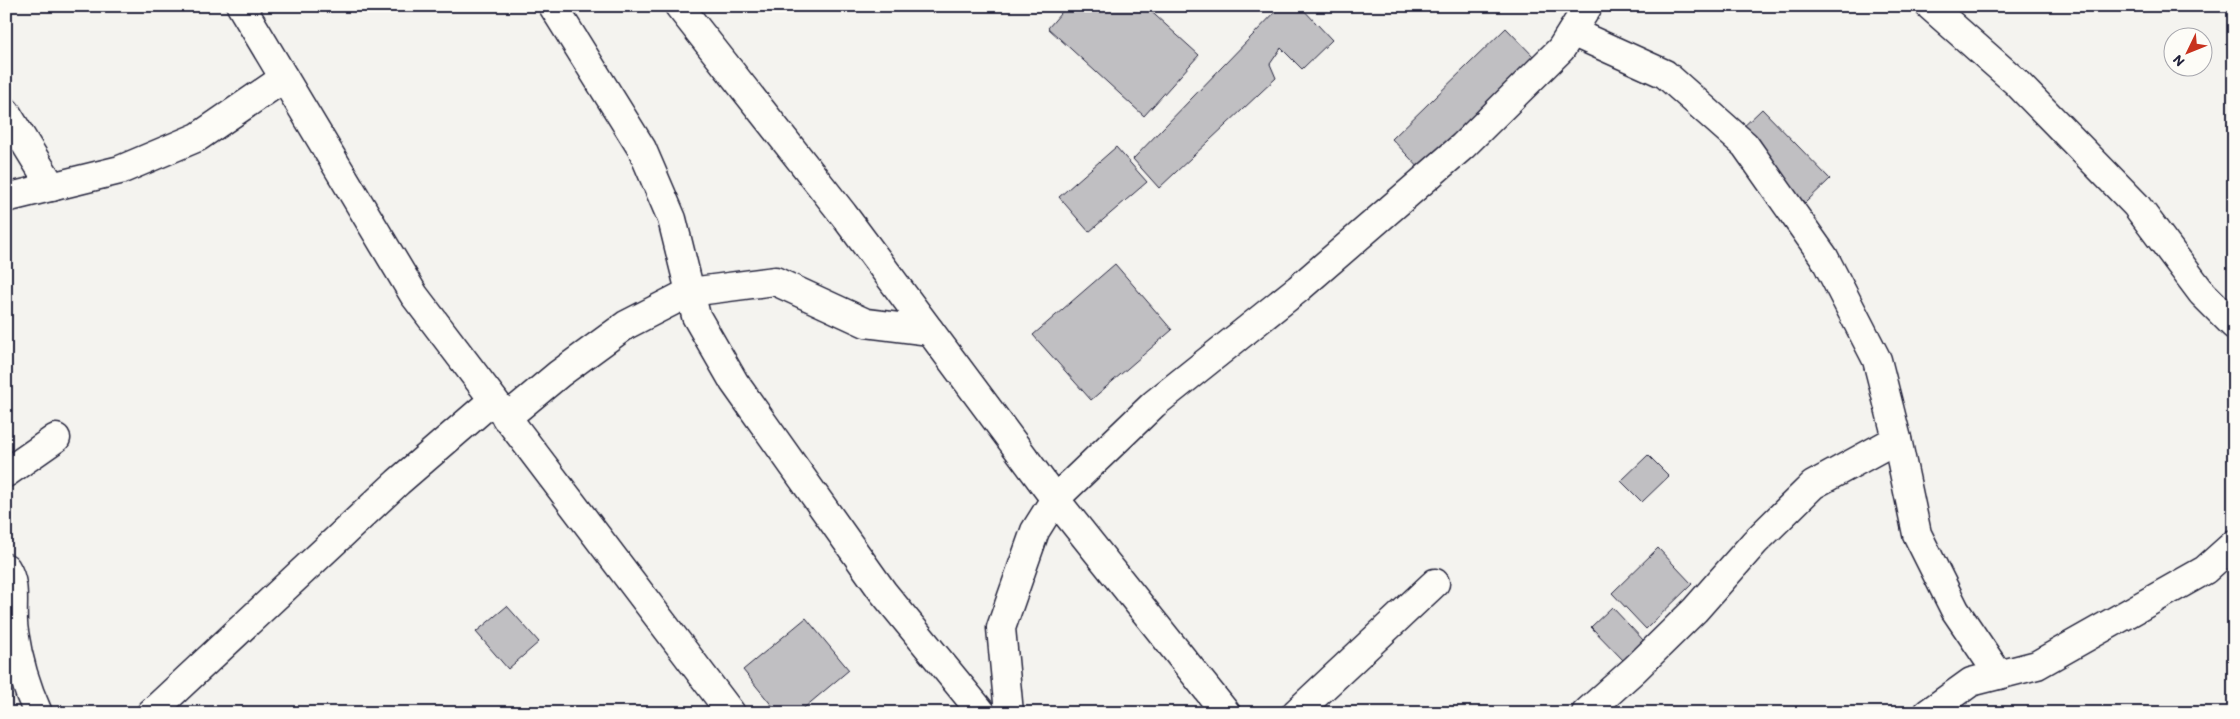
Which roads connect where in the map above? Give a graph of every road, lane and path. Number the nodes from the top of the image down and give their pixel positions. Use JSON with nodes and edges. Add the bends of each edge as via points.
{"nodes":[{"id":1,"x":553,"y":6,"type":"edge"},
{"id":2,"x":679,"y":6,"type":"edge"},
{"id":3,"x":1588,"y":6,"type":"edge"},
{"id":4,"x":1930,"y":6,"type":"edge"},
{"id":5,"x":244,"y":8,"type":"edge"},
{"id":6,"x":1572,"y":32,"type":"junction"},
{"id":7,"x":284,"y":78,"type":"junction"},
{"id":8,"x":6,"y":112,"type":"edge"},
{"id":9,"x":52,"y":187,"type":"junction"},
{"id":10,"x":6,"y":198,"type":"edge"},
{"id":11,"x":690,"y":292,"type":"junction"},
{"id":12,"x":2234,"y":325,"type":"edge"},
{"id":13,"x":930,"y":331,"type":"junction"},
{"id":14,"x":499,"y":409,"type":"junction"},
{"id":15,"x":56,"y":438,"type":"dead end"},
{"id":16,"x":1897,"y":439,"type":"junction"},
{"id":17,"x":6,"y":473,"type":"edge"},
{"id":18,"x":1055,"y":499,"type":"junction"},
{"id":19,"x":2234,"y":544,"type":"edge"},
{"id":20,"x":6,"y":568,"type":"edge"},
{"id":21,"x":1436,"y":583,"type":"dead end"},
{"id":22,"x":1999,"y":674,"type":"junction"},
{"id":23,"x":38,"y":713,"type":"edge"},
{"id":24,"x":151,"y":713,"type":"edge"},
{"id":25,"x":731,"y":713,"type":"edge"},
{"id":26,"x":982,"y":713,"type":"edge"},
{"id":27,"x":1008,"y":713,"type":"edge"},
{"id":28,"x":1226,"y":713,"type":"edge"},
{"id":29,"x":1296,"y":713,"type":"edge"},
{"id":30,"x":1586,"y":713,"type":"edge"},
{"id":31,"x":1928,"y":713,"type":"edge"}],
"edges":[{"from":1,"to":11,"type":"street","via":[[642,149],[672,219]]},
{"from":2,"to":13,"type":"street","via":[[843,214]]},
{"from":3,"to":6,"type":"street"},
{"from":4,"to":12,"type":"street","via":[[2016,82],[2136,205],[2202,293]]},
{"from":5,"to":7,"type":"street"},
{"from":6,"to":16,"type":"street","via":[[1665,74],[1745,145],[1824,257],[1877,360]]},
{"from":6,"to":18,"type":"street","via":[[1561,49],[1463,146],[1298,289],[1154,404]]},
{"from":7,"to":9,"type":"street","via":[[198,137],[120,170]]},
{"from":7,"to":14,"type":"street","via":[[414,295]]},
{"from":8,"to":9,"type":"street"},
{"from":9,"to":10,"type":"street"},
{"from":11,"to":13,"type":"street","via":[[775,281],[866,323]]},
{"from":11,"to":14,"type":"street","via":[[626,325],[559,374]]},
{"from":11,"to":26,"type":"street","via":[[696,316],[734,382],[883,592]]},
{"from":13,"to":18,"type":"street"},
{"from":14,"to":24,"type":"street","via":[[398,482]]},
{"from":14,"to":25,"type":"street"},
{"from":15,"to":17,"type":"street"},
{"from":16,"to":22,"type":"street","via":[[1917,534],[1955,610]]},
{"from":16,"to":30,"type":"street","via":[[1813,485],[1755,542],[1695,610]]},
{"from":18,"to":27,"type":"street","via":[[1035,531],[1001,628]]},
{"from":18,"to":28,"type":"street"},
{"from":19,"to":22,"type":"street","via":[[2205,570],[2037,665]]},
{"from":20,"to":23,"type":"street","via":[[12,578],[13,630],[25,685]]},
{"from":21,"to":29,"type":"street"},
{"from":22,"to":31,"type":"street","via":[[1971,682]]}]}
